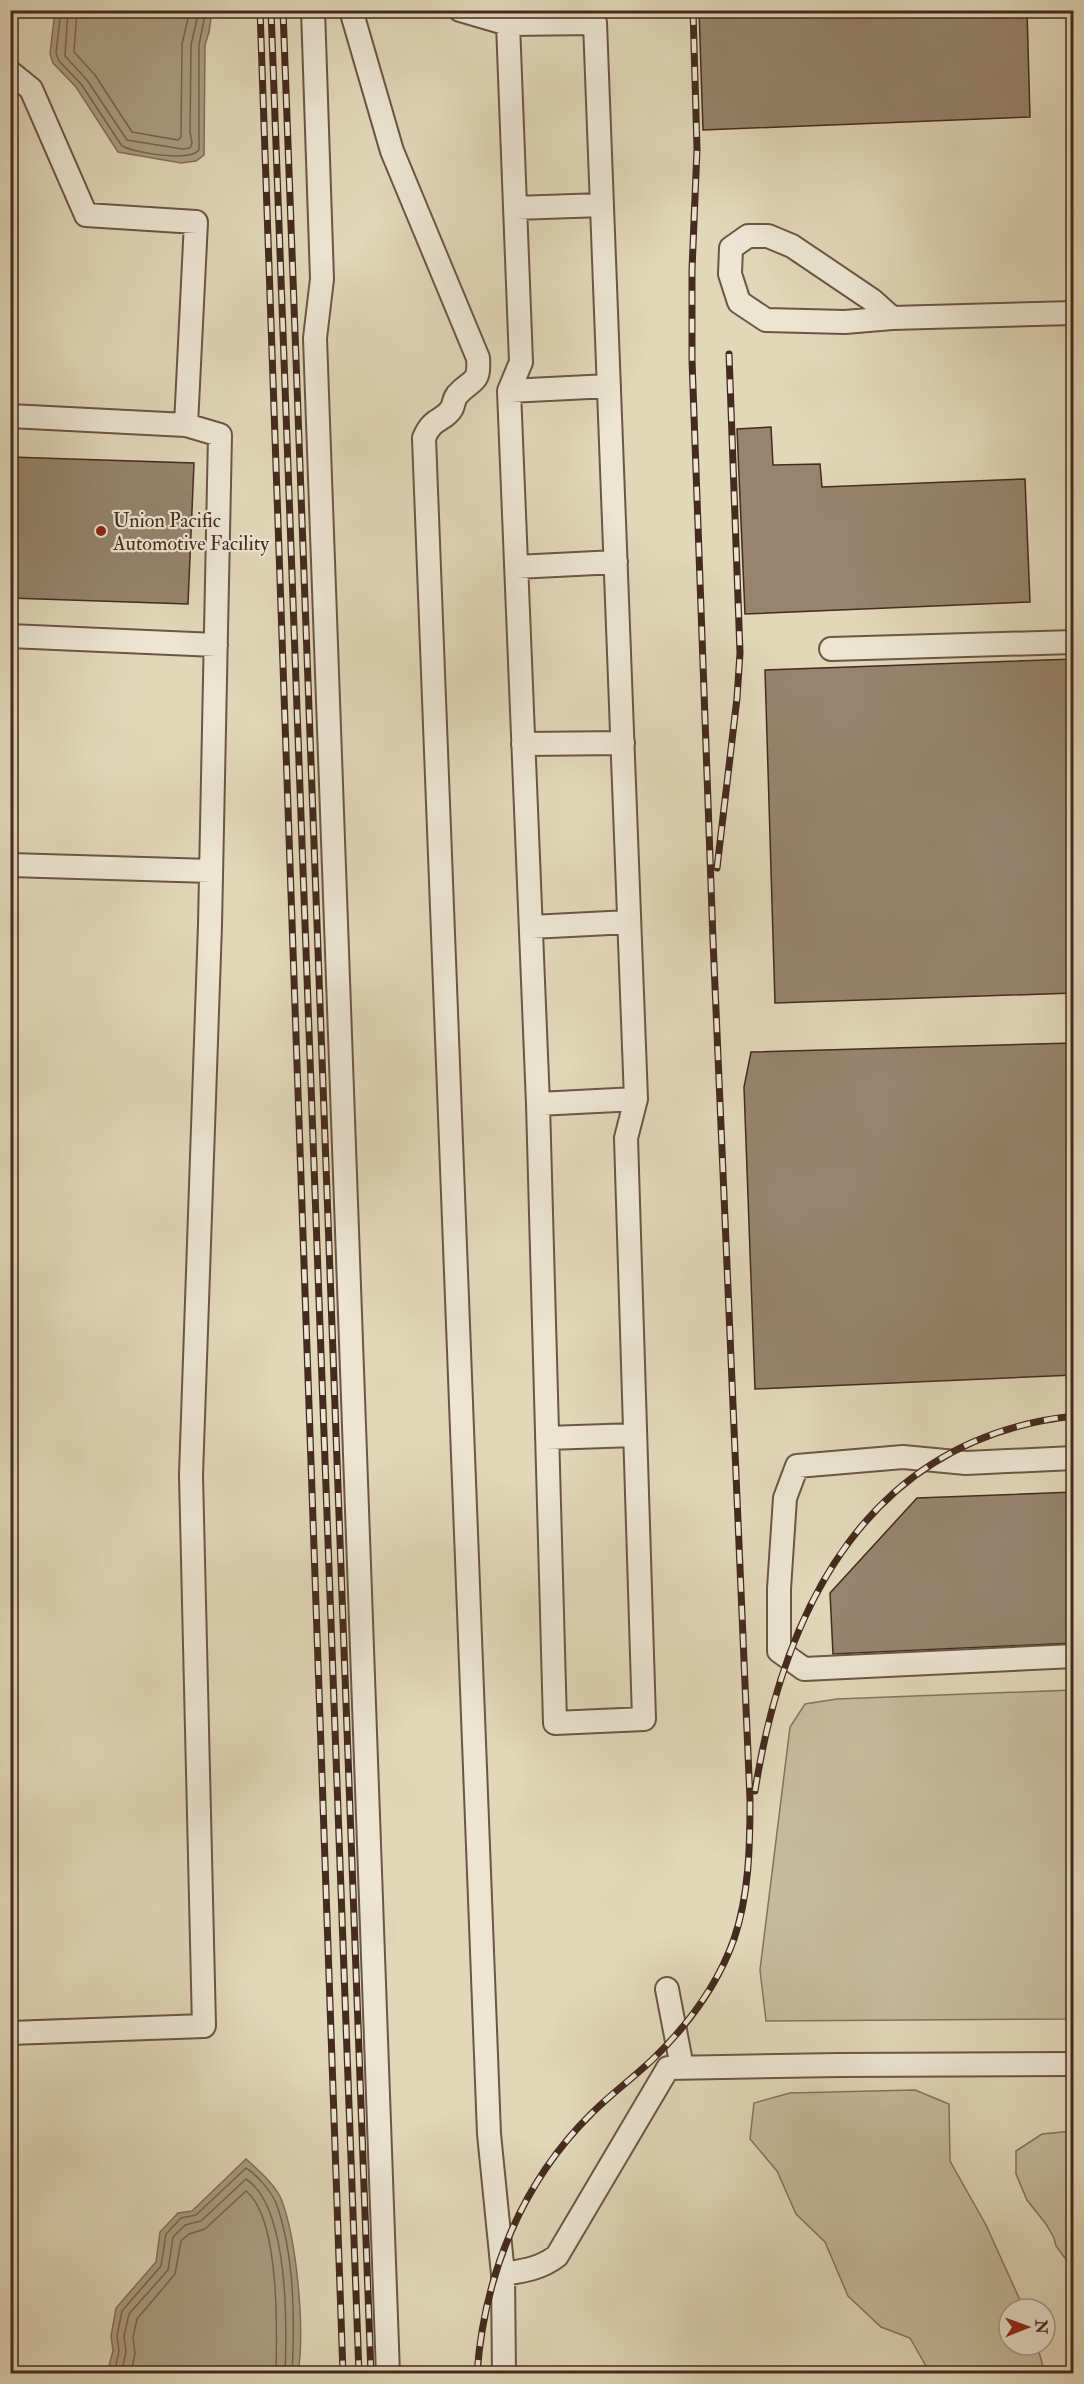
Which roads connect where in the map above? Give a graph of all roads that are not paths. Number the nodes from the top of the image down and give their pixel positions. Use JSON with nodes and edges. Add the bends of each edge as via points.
{"nodes":[{"id":1,"x":313,"y":10,"type":"edge"},
{"id":2,"x":351,"y":10,"type":"edge"},
{"id":3,"x":464,"y":11,"type":"edge"},
{"id":4,"x":508,"y":24,"type":"junction"},
{"id":5,"x":10,"y":72,"type":"edge"},
{"id":6,"x":602,"y":205,"type":"junction"},
{"id":7,"x":515,"y":208,"type":"junction"},
{"id":8,"x":1074,"y":313,"type":"edge"},
{"id":9,"x":892,"y":318,"type":"junction"},
{"id":10,"x":609,"y":386,"type":"junction"},
{"id":11,"x":509,"y":391,"type":"junction"},
{"id":12,"x":10,"y":416,"type":"edge"},
{"id":13,"x":186,"y":425,"type":"junction"},
{"id":14,"x":616,"y":562,"type":"junction"},
{"id":15,"x":516,"y":567,"type":"junction"},
{"id":16,"x":10,"y":636,"type":"edge"},
{"id":17,"x":1074,"y":642,"type":"edge"},
{"id":18,"x":216,"y":645,"type":"junction"},
{"id":19,"x":831,"y":649,"type":"dead end"},
{"id":20,"x":623,"y":743,"type":"junction"},
{"id":21,"x":523,"y":744,"type":"junction"},
{"id":22,"x":10,"y":865,"type":"edge"},
{"id":23,"x":211,"y":871,"type":"junction"},
{"id":24,"x":629,"y":921,"type":"junction"},
{"id":25,"x":531,"y":927,"type":"junction"},
{"id":26,"x":636,"y":1099,"type":"junction"},
{"id":27,"x":538,"y":1104,"type":"junction"},
{"id":28,"x":635,"y":1435,"type":"junction"},
{"id":29,"x":547,"y":1438,"type":"junction"},
{"id":30,"x":1074,"y":1458,"type":"edge"},
{"id":31,"x":1074,"y":1656,"type":"edge"},
{"id":32,"x":667,"y":1989,"type":"dead end"},
{"id":33,"x":10,"y":2033,"type":"edge"},
{"id":34,"x":1074,"y":2064,"type":"edge"},
{"id":35,"x":682,"y":2067,"type":"junction"},
{"id":36,"x":503,"y":2274,"type":"junction"},
{"id":37,"x":388,"y":2373,"type":"edge"},
{"id":38,"x":504,"y":2373,"type":"edge"}],
"edges":[{"from":1,"to":37,"type":"street","via":[[322,279],[315,338]]},
{"from":2,"to":36,"type":"street","via":[[392,151],[478,358],[479,374],[474,382],[455,397],[447,414],[429,426],[424,438],[489,2134]]},
{"from":3,"to":4,"type":"street"},
{"from":4,"to":6,"type":"street","via":[[595,23]]},
{"from":4,"to":7,"type":"street"},
{"from":5,"to":13,"type":"street","via":[[31,89],[86,215],[196,222]]},
{"from":6,"to":7,"type":"street"},
{"from":6,"to":10,"type":"street"},
{"from":7,"to":11,"type":"street","via":[[521,362]]},
{"from":8,"to":9,"type":"street"},
{"from":9,"to":9,"type":"street","via":[[846,322],[766,320],[739,302],[730,274],[731,248],[748,236],[768,236],[792,246]]},
{"from":10,"to":11,"type":"street"},
{"from":10,"to":14,"type":"street"},
{"from":11,"to":15,"type":"street"},
{"from":12,"to":13,"type":"street"},
{"from":13,"to":18,"type":"street","via":[[220,435]]},
{"from":14,"to":15,"type":"street"},
{"from":14,"to":20,"type":"street"},
{"from":15,"to":21,"type":"street"},
{"from":16,"to":18,"type":"street"},
{"from":17,"to":19,"type":"street"},
{"from":18,"to":23,"type":"street"},
{"from":20,"to":21,"type":"street"},
{"from":20,"to":24,"type":"street"},
{"from":21,"to":25,"type":"street"},
{"from":22,"to":23,"type":"street"},
{"from":23,"to":33,"type":"street","via":[[191,1475],[204,2026]]},
{"from":24,"to":25,"type":"street"},
{"from":24,"to":26,"type":"street"},
{"from":25,"to":27,"type":"street"},
{"from":26,"to":27,"type":"street"},
{"from":26,"to":28,"type":"street","via":[[626,1138]]},
{"from":27,"to":29,"type":"street"},
{"from":28,"to":29,"type":"street"},
{"from":28,"to":29,"type":"street","via":[[644,1719],[555,1723]]},
{"from":30,"to":31,"type":"street","via":[[966,1463],[903,1457],[797,1466],[785,1498],[779,1589],[779,1650],[804,1669]]},
{"from":32,"to":35,"type":"street"},
{"from":34,"to":35,"type":"street"},
{"from":35,"to":36,"type":"street","via":[[668,2068],[557,2256],[536,2269]]},
{"from":36,"to":38,"type":"street"}]}
